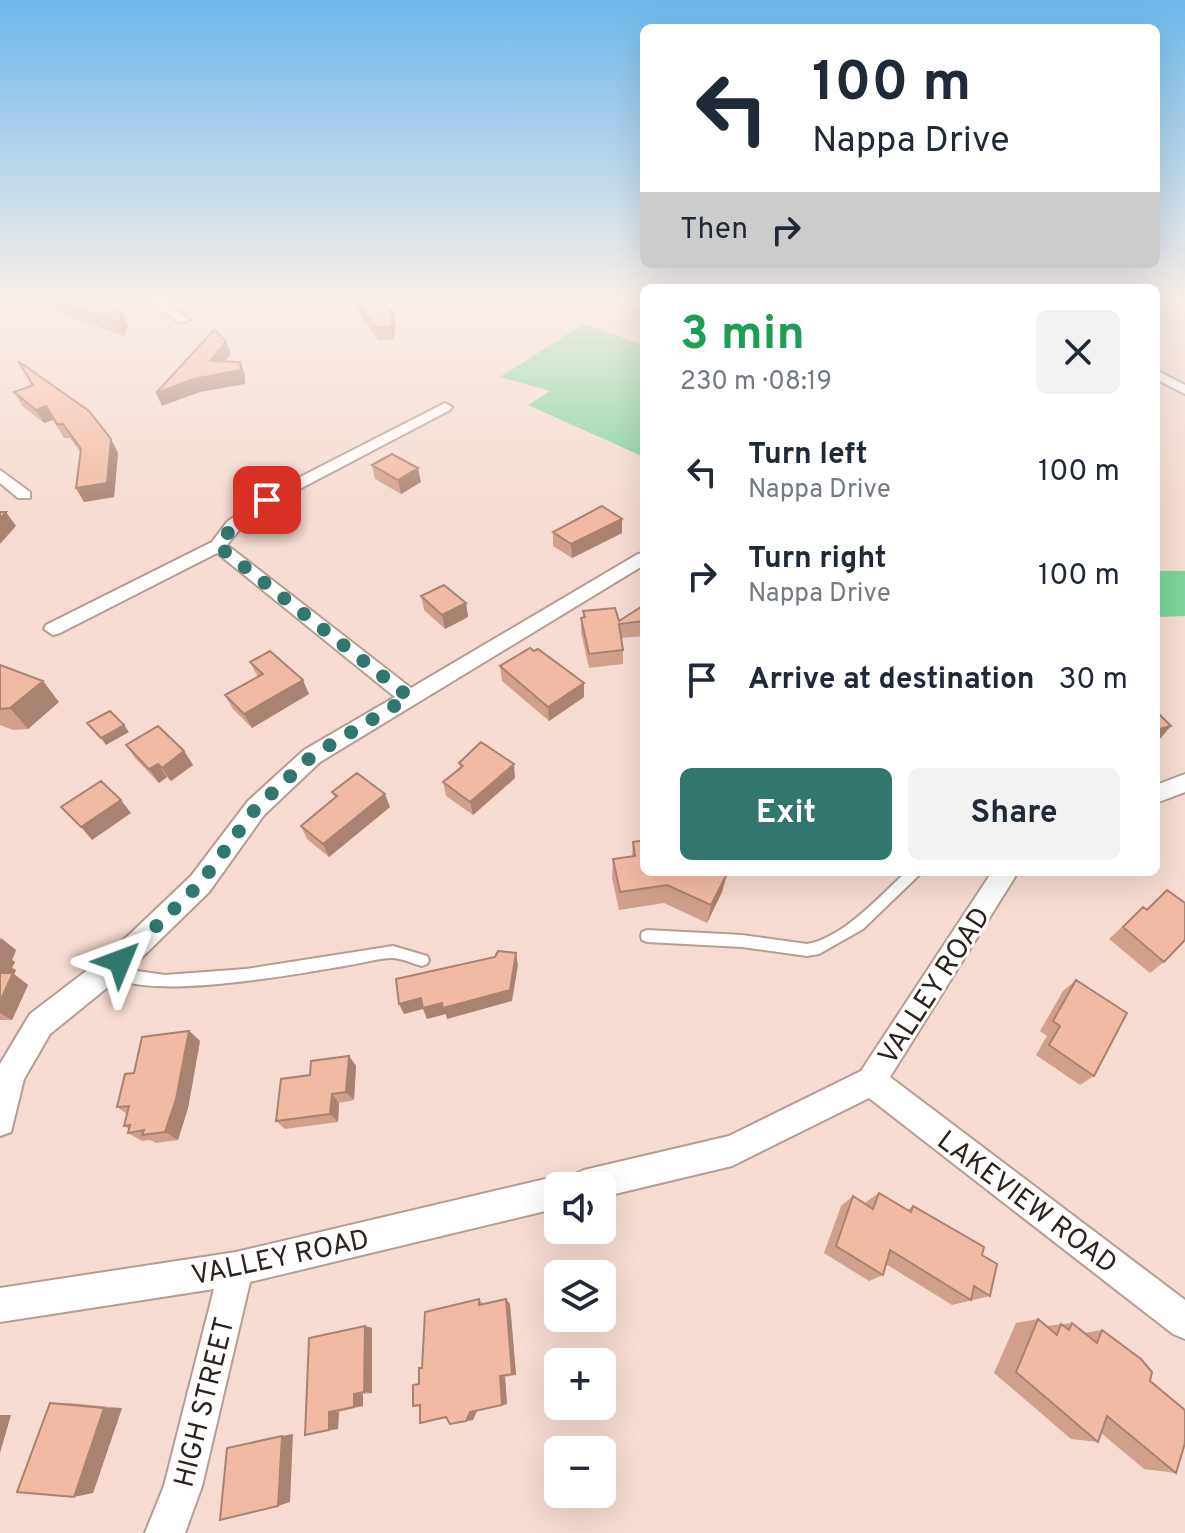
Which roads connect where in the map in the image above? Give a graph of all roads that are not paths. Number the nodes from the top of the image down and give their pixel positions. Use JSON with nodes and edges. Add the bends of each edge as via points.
{"nodes":[{"id":1,"x":1160,"y":376,"type":"edge"},
{"id":2,"x":1185,"y":390,"type":"edge"},
{"id":3,"x":445,"y":407,"type":"dead end"},
{"id":4,"x":0,"y":475,"type":"edge"},
{"id":5,"x":24,"y":495,"type":"dead end"},
{"id":6,"x":218,"y":546,"type":"junction"},
{"id":7,"x":640,"y":560,"type":"edge"},
{"id":8,"x":53,"y":629,"type":"dead end"},
{"id":9,"x":409,"y":697,"type":"junction"},
{"id":10,"x":1185,"y":783,"type":"edge"},
{"id":11,"x":1160,"y":792,"type":"edge"},
{"id":12,"x":910,"y":876,"type":"edge"},
{"id":13,"x":1003,"y":876,"type":"edge"},
{"id":14,"x":647,"y":936,"type":"dead end"},
{"id":15,"x":422,"y":960,"type":"dead end"},
{"id":16,"x":110,"y":969,"type":"junction"},
{"id":17,"x":871,"y":1081,"type":"junction"},
{"id":18,"x":0,"y":1121,"type":"edge"},
{"id":19,"x":616,"y":1178,"type":"edge"},
{"id":20,"x":544,"y":1195,"type":"edge"},
{"id":21,"x":236,"y":1269,"type":"junction"},
{"id":22,"x":0,"y":1305,"type":"edge"},
{"id":23,"x":1185,"y":1322,"type":"edge"},
{"id":24,"x":165,"y":1533,"type":"edge"}],
"edges":[{"from":1,"to":2,"type":"street"},
{"from":3,"to":6,"type":"street","via":[[267,500],[233,526]]},
{"from":4,"to":5,"type":"street"},
{"from":6,"to":8,"type":"street"},
{"from":6,"to":9,"type":"street"},
{"from":7,"to":9,"type":"street"},
{"from":9,"to":16,"type":"street","via":[[312,756],[256,808],[200,884]]},
{"from":10,"to":11,"type":"street"},
{"from":12,"to":14,"type":"lane","via":[[858,925],[819,948]]},
{"from":13,"to":17,"type":"street","name":"VALLEY ROAD"},
{"from":15,"to":16,"type":"lane","via":[[393,952],[246,975],[165,981]]},
{"from":16,"to":18,"type":"street","via":[[40,1024],[10,1075]]},
{"from":17,"to":19,"type":"street","name":"VALLEY ROAD","via":[[732,1151]]},
{"from":17,"to":23,"type":"street","name":"LAKEVIEW ROAD"},
{"from":20,"to":21,"type":"street","name":"VALLEY ROAD"},
{"from":21,"to":22,"type":"street","name":"VALLEY ROAD"},
{"from":21,"to":24,"type":"street","name":"HIGH STREET","via":[[183,1486]]}]}
